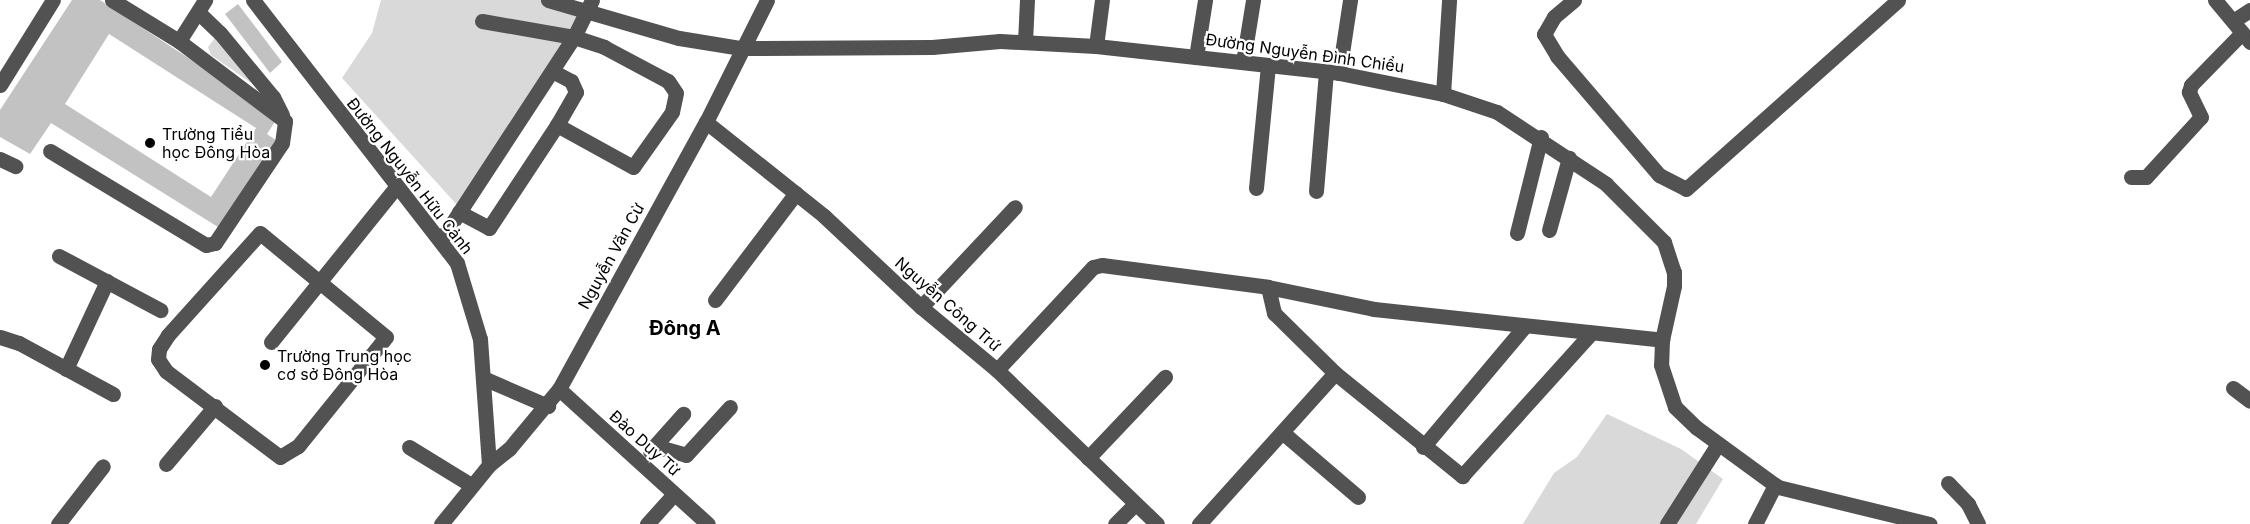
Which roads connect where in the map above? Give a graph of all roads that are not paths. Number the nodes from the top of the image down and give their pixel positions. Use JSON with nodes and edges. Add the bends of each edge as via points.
{"nodes":[{"id":1,"x":53,"y":0,"type":"edge"},
{"id":2,"x":112,"y":0,"type":"edge"},
{"id":3,"x":253,"y":0,"type":"edge"},
{"id":4,"x":548,"y":0,"type":"edge"},
{"id":5,"x":767,"y":0,"type":"edge"},
{"id":6,"x":1028,"y":0,"type":"edge"},
{"id":7,"x":1102,"y":0,"type":"edge"},
{"id":8,"x":1205,"y":0,"type":"edge"},
{"id":9,"x":1253,"y":0,"type":"edge"},
{"id":10,"x":1350,"y":0,"type":"edge"},
{"id":11,"x":1449,"y":0,"type":"edge"},
{"id":12,"x":1574,"y":0,"type":"edge"},
{"id":13,"x":1898,"y":0,"type":"edge"},
{"id":14,"x":2215,"y":0,"type":"edge"},
{"id":15,"x":202,"y":4,"type":"edge"},
{"id":16,"x":589,"y":6,"type":"edge"},
{"id":17,"x":2250,"y":10,"type":"edge"},
{"id":18,"x":482,"y":21,"type":"dead end"},
{"id":19,"x":2242,"y":32,"type":"edge"},
{"id":20,"x":574,"y":37,"type":"junction"},
{"id":21,"x":179,"y":41,"type":"junction"},
{"id":22,"x":1024,"y":42,"type":"junction"},
{"id":23,"x":1096,"y":46,"type":"junction"},
{"id":24,"x":741,"y":48,"type":"junction"},
{"id":25,"x":1196,"y":57,"type":"junction"},
{"id":26,"x":1243,"y":62,"type":"junction"},
{"id":27,"x":1268,"y":66,"type":"junction"},
{"id":28,"x":552,"y":71,"type":"junction"},
{"id":29,"x":1333,"y":72,"type":"junction"},
{"id":30,"x":0,"y":85,"type":"edge"},
{"id":31,"x":1443,"y":93,"type":"junction"},
{"id":32,"x":285,"y":121,"type":"junction"},
{"id":33,"x":706,"y":122,"type":"junction"},
{"id":34,"x":557,"y":125,"type":"junction"},
{"id":35,"x":1541,"y":137,"type":"junction"},
{"id":36,"x":50,"y":151,"type":"dead end"},
{"id":37,"x":1569,"y":158,"type":"junction"},
{"id":38,"x":0,"y":159,"type":"edge"},
{"id":39,"x":15,"y":166,"type":"dead end"},
{"id":40,"x":2131,"y":177,"type":"dead end"},
{"id":41,"x":396,"y":187,"type":"junction"},
{"id":42,"x":1256,"y":188,"type":"dead end"},
{"id":43,"x":1316,"y":191,"type":"dead end"},
{"id":44,"x":796,"y":193,"type":"junction"},
{"id":45,"x":1015,"y":207,"type":"dead end"},
{"id":46,"x":459,"y":212,"type":"junction"},
{"id":47,"x":1549,"y":230,"type":"dead end"},
{"id":48,"x":1517,"y":233,"type":"dead end"},
{"id":49,"x":441,"y":240,"type":"junction"},
{"id":50,"x":59,"y":256,"type":"dead end"},
{"id":51,"x":107,"y":281,"type":"junction"},
{"id":52,"x":322,"y":283,"type":"junction"},
{"id":53,"x":1268,"y":287,"type":"junction"},
{"id":54,"x":716,"y":300,"type":"dead end"},
{"id":55,"x":921,"y":307,"type":"junction"},
{"id":56,"x":160,"y":310,"type":"dead end"},
{"id":57,"x":1525,"y":326,"type":"junction"},
{"id":58,"x":1591,"y":333,"type":"junction"},
{"id":59,"x":0,"y":337,"type":"edge"},
{"id":60,"x":1662,"y":340,"type":"junction"},
{"id":61,"x":270,"y":342,"type":"dead end"},
{"id":62,"x":66,"y":369,"type":"junction"},
{"id":63,"x":997,"y":370,"type":"junction"},
{"id":64,"x":1335,"y":373,"type":"junction"},
{"id":65,"x":1165,"y":377,"type":"dead end"},
{"id":66,"x":483,"y":378,"type":"junction"},
{"id":67,"x":2233,"y":388,"type":"dead end"},
{"id":68,"x":559,"y":389,"type":"junction"},
{"id":69,"x":113,"y":394,"type":"dead end"},
{"id":70,"x":2250,"y":401,"type":"edge"},
{"id":71,"x":215,"y":406,"type":"junction"},
{"id":72,"x":548,"y":406,"type":"junction"},
{"id":73,"x":730,"y":406,"type":"dead end"},
{"id":74,"x":683,"y":414,"type":"dead end"},
{"id":75,"x":1282,"y":432,"type":"junction"},
{"id":76,"x":1718,"y":444,"type":"junction"},
{"id":77,"x":655,"y":446,"type":"junction"},
{"id":78,"x":409,"y":447,"type":"dead end"},
{"id":79,"x":1423,"y":447,"type":"junction"},
{"id":80,"x":1088,"y":458,"type":"junction"},
{"id":81,"x":640,"y":462,"type":"junction"},
{"id":82,"x":166,"y":464,"type":"dead end"},
{"id":83,"x":489,"y":465,"type":"junction"},
{"id":84,"x":103,"y":466,"type":"dead end"},
{"id":85,"x":1948,"y":483,"type":"dead end"},
{"id":86,"x":471,"y":485,"type":"junction"},
{"id":87,"x":1775,"y":485,"type":"junction"},
{"id":88,"x":674,"y":494,"type":"junction"},
{"id":89,"x":1358,"y":497,"type":"dead end"},
{"id":90,"x":1135,"y":504,"type":"junction"},
{"id":91,"x":58,"y":524,"type":"edge"},
{"id":92,"x":441,"y":524,"type":"edge"},
{"id":93,"x":646,"y":524,"type":"edge"},
{"id":94,"x":708,"y":524,"type":"edge"},
{"id":95,"x":1115,"y":524,"type":"edge"},
{"id":96,"x":1157,"y":524,"type":"edge"},
{"id":97,"x":1199,"y":524,"type":"edge"},
{"id":98,"x":1667,"y":524,"type":"edge"},
{"id":99,"x":1755,"y":524,"type":"edge"},
{"id":100,"x":1930,"y":524,"type":"edge"},
{"id":101,"x":1978,"y":524,"type":"edge"}],
"edges":[{"from":1,"to":30,"type":"street"},
{"from":2,"to":21,"type":"street"},
{"from":3,"to":41,"type":"street","name":"Đường Nguyễn Hữu Cảnh"},
{"from":4,"to":16,"type":"street","name":"Đường Nguyễn Đình Chiểu"},
{"from":5,"to":24,"type":"street","name":"Nguyễn Văn Cừ"},
{"from":6,"to":22,"type":"street"},
{"from":7,"to":23,"type":"street"},
{"from":8,"to":25,"type":"street"},
{"from":9,"to":26,"type":"street"},
{"from":10,"to":29,"type":"street"},
{"from":11,"to":31,"type":"street"},
{"from":12,"to":13,"type":"street","via":[[1554,17],[1544,34],[1557,56],[1659,175],[1686,189]]},
{"from":14,"to":19,"type":"street"},
{"from":15,"to":21,"type":"street"},
{"from":15,"to":32,"type":"street","via":[[220,33],[273,97]]},
{"from":16,"to":20,"type":"street"},
{"from":16,"to":24,"type":"street","name":"Đường Nguyễn Đình Chiểu","via":[[679,38]]},
{"from":17,"to":19,"type":"street"},
{"from":18,"to":20,"type":"street"},
{"from":19,"to":40,"type":"street","via":[[2191,85],[2189,92],[2201,117],[2146,177]]},
{"from":20,"to":28,"type":"street"},
{"from":20,"to":34,"type":"street","via":[[604,47],[674,84],[676,100],[639,165],[633,167]]},
{"from":21,"to":32,"type":"street"},
{"from":22,"to":23,"type":"street","name":"Đường Nguyễn Đình Chiểu"},
{"from":22,"to":24,"type":"street","name":"Đường Nguyễn Đình Chiểu"},
{"from":23,"to":25,"type":"street","name":"Đường Nguyễn Đình Chiểu"},
{"from":24,"to":33,"type":"street","name":"Nguyễn Văn Cừ"},
{"from":25,"to":26,"type":"street","name":"Đường Nguyễn Đình Chiểu"},
{"from":26,"to":27,"type":"street","name":"Đường Nguyễn Đình Chiểu"},
{"from":27,"to":29,"type":"street","name":"Đường Nguyễn Đình Chiểu"},
{"from":27,"to":42,"type":"street"},
{"from":28,"to":34,"type":"street","via":[[571,81],[576,92]]},
{"from":28,"to":46,"type":"street"},
{"from":29,"to":31,"type":"street","name":"Đường Nguyễn Đình Chiểu"},
{"from":29,"to":43,"type":"street"},
{"from":31,"to":35,"type":"street","name":"Đường Nguyễn Đình Chiểu","via":[[1497,111]]},
{"from":32,"to":36,"type":"street","via":[[282,143],[223,236],[206,245]]},
{"from":33,"to":44,"type":"street","name":"Nguyễn Công Trứ"},
{"from":33,"to":68,"type":"street","name":"Nguyễn Văn Cừ"},
{"from":34,"to":46,"type":"street","via":[[489,228]]},
{"from":35,"to":37,"type":"street","name":"Đường Nguyễn Đình Chiểu"},
{"from":35,"to":48,"type":"street"},
{"from":37,"to":47,"type":"street"},
{"from":37,"to":60,"type":"street","name":"Đường Nguyễn Đình Chiểu","via":[[1613,191],[1664,242],[1674,272],[1674,286]]},
{"from":38,"to":39,"type":"street"},
{"from":41,"to":49,"type":"street","name":"Đường Nguyễn Hữu Cảnh"},
{"from":41,"to":52,"type":"street"},
{"from":44,"to":54,"type":"street"},
{"from":44,"to":55,"type":"street","name":"Nguyễn Công Trứ"},
{"from":45,"to":55,"type":"street"},
{"from":46,"to":49,"type":"street"},
{"from":49,"to":66,"type":"street","name":"Đường Nguyễn Hữu Cảnh","via":[[458,263],[469,295],[480,339]]},
{"from":50,"to":51,"type":"street"},
{"from":51,"to":56,"type":"street"},
{"from":51,"to":62,"type":"street"},
{"from":52,"to":61,"type":"street"},
{"from":52,"to":71,"type":"street","via":[[260,233],[237,255],[159,349],[158,359],[166,371]]},
{"from":52,"to":71,"type":"street","via":[[386,337],[298,446],[280,457]]},
{"from":53,"to":57,"type":"street","via":[[1374,309]]},
{"from":53,"to":63,"type":"street","via":[[1118,266],[1093,267]]},
{"from":53,"to":64,"type":"street","via":[[1274,313]]},
{"from":55,"to":63,"type":"street","name":"Nguyễn Công Trứ"},
{"from":57,"to":58,"type":"street"},
{"from":57,"to":79,"type":"street"},
{"from":58,"to":60,"type":"street"},
{"from":58,"to":79,"type":"street","via":[[1467,475],[1457,474]]},
{"from":59,"to":62,"type":"street"},
{"from":60,"to":76,"type":"street","name":"Đường Nguyễn Đình Chiểu","via":[[1661,365],[1675,407]]},
{"from":62,"to":69,"type":"street"},
{"from":63,"to":80,"type":"street","name":"Nguyễn Công Trứ"},
{"from":64,"to":75,"type":"street"},
{"from":64,"to":79,"type":"street"},
{"from":65,"to":80,"type":"street"},
{"from":66,"to":72,"type":"street"},
{"from":66,"to":83,"type":"street","name":"Đường Nguyễn Hữu Cảnh"},
{"from":67,"to":70,"type":"street"},
{"from":68,"to":72,"type":"street","name":"Nguyễn Văn Cừ"},
{"from":68,"to":81,"type":"street","name":"Đào Duy Từ"},
{"from":71,"to":82,"type":"street"},
{"from":72,"to":83,"type":"street","name":"Nguyễn Văn Cừ"},
{"from":73,"to":77,"type":"street","via":[[686,455]]},
{"from":74,"to":77,"type":"street"},
{"from":75,"to":89,"type":"street"},
{"from":75,"to":97,"type":"street"},
{"from":76,"to":87,"type":"street","name":"Đường Nguyễn Đình Chiểu"},
{"from":76,"to":98,"type":"street"},
{"from":77,"to":81,"type":"street"},
{"from":78,"to":86,"type":"street"},
{"from":80,"to":90,"type":"street","name":"Nguyễn Công Trứ"},
{"from":81,"to":88,"type":"street","name":"Đào Duy Từ"},
{"from":83,"to":86,"type":"street"},
{"from":84,"to":91,"type":"street"},
{"from":85,"to":101,"type":"street","via":[[1968,504]]},
{"from":86,"to":92,"type":"street"},
{"from":87,"to":99,"type":"street"},
{"from":87,"to":100,"type":"street","name":"Đường Nguyễn Đình Chiểu","via":[[1797,494]]},
{"from":88,"to":93,"type":"street"},
{"from":88,"to":94,"type":"street","name":"Đào Duy Từ"},
{"from":90,"to":95,"type":"street"},
{"from":90,"to":96,"type":"street","name":"Nguyễn Công Trứ"}]}
